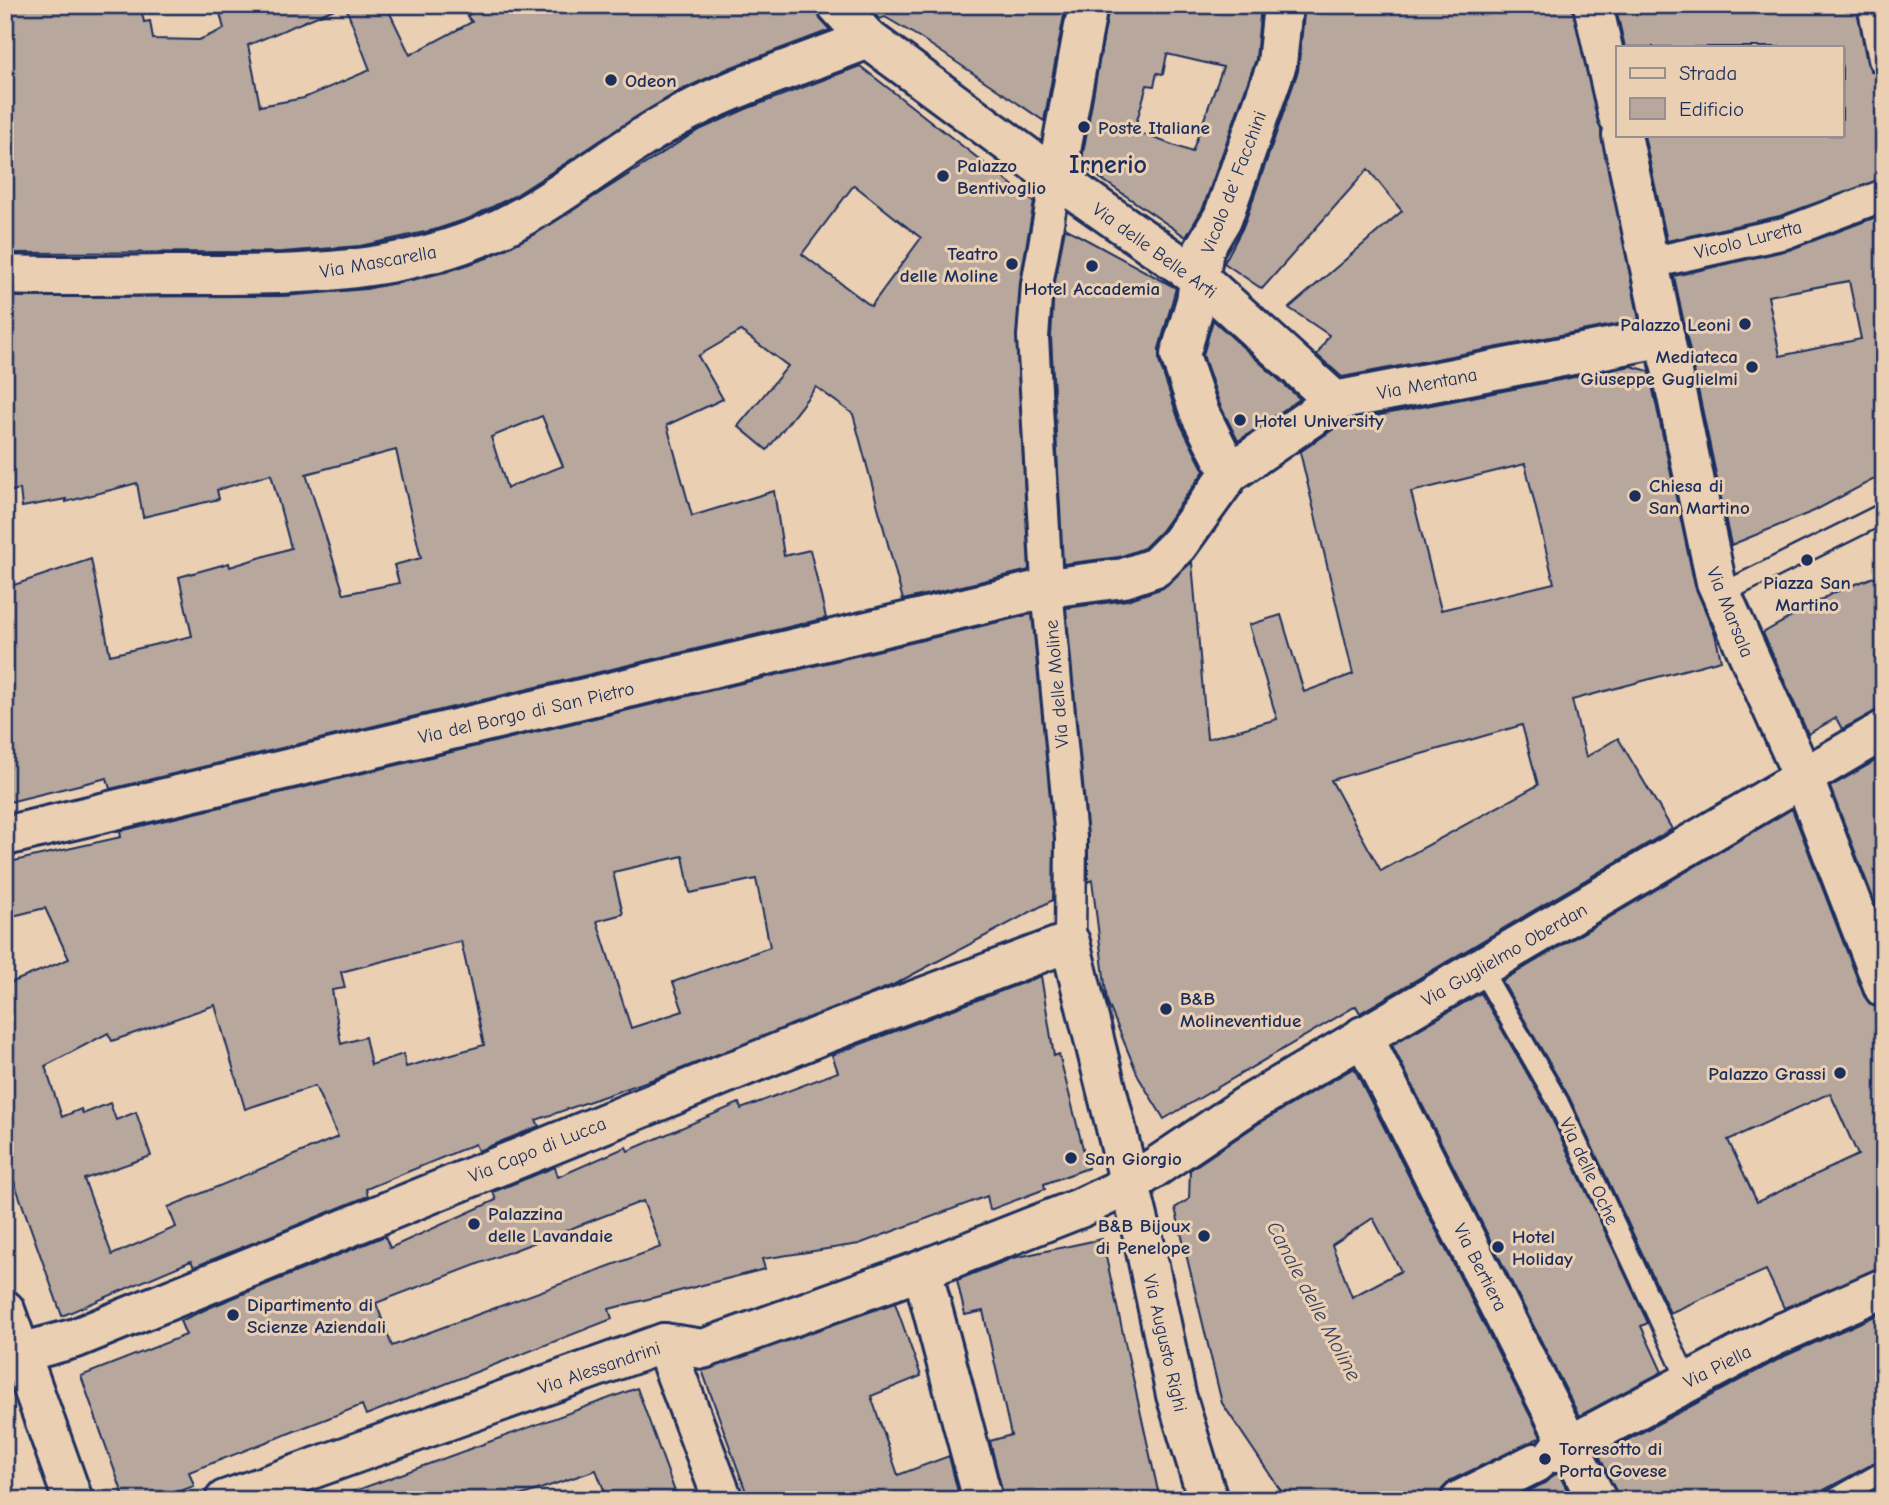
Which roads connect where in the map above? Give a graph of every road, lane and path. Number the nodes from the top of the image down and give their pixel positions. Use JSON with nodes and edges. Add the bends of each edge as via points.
{"nodes":[{"id":1,"x":837,"y":5,"type":"edge"},
{"id":2,"x":1088,"y":5,"type":"edge"},
{"id":3,"x":1283,"y":5,"type":"edge"},
{"id":4,"x":1593,"y":5,"type":"edge"},
{"id":5,"x":1873,"y":5,"type":"edge"},
{"id":6,"x":868,"y":39,"type":"junction"},
{"id":7,"x":1884,"y":59,"type":"edge"},
{"id":8,"x":1616,"y":107,"type":"edge"},
{"id":9,"x":1622,"y":136,"type":"edge"},
{"id":10,"x":1056,"y":178,"type":"junction"},
{"id":11,"x":1884,"y":195,"type":"edge"},
{"id":12,"x":1650,"y":263,"type":"junction"},
{"id":13,"x":5,"y":275,"type":"edge"},
{"id":14,"x":1199,"y":278,"type":"junction"},
{"id":15,"x":1665,"y":337,"type":"junction"},
{"id":16,"x":1335,"y":401,"type":"junction"},
{"id":17,"x":1230,"y":473,"type":"junction"},
{"id":18,"x":1884,"y":513,"type":"edge"},
{"id":19,"x":1048,"y":589,"type":"junction"},
{"id":20,"x":1721,"y":594,"type":"junction"},
{"id":21,"x":1884,"y":730,"type":"edge"},
{"id":22,"x":1804,"y":779,"type":"junction"},
{"id":23,"x":5,"y":836,"type":"edge"},
{"id":24,"x":1070,"y":942,"type":"junction"},
{"id":25,"x":1480,"y":967,"type":"junction"},
{"id":26,"x":1884,"y":988,"type":"edge"},
{"id":27,"x":1363,"y":1036,"type":"junction"},
{"id":28,"x":1129,"y":1185,"type":"junction"},
{"id":29,"x":922,"y":1270,"type":"junction"},
{"id":30,"x":1884,"y":1288,"type":"edge"},
{"id":31,"x":5,"y":1310,"type":"edge"},
{"id":32,"x":664,"y":1343,"type":"junction"},
{"id":33,"x":13,"y":1355,"type":"edge"},
{"id":34,"x":1688,"y":1381,"type":"junction"},
{"id":35,"x":1554,"y":1454,"type":"junction"},
{"id":36,"x":1884,"y":1471,"type":"edge"},
{"id":37,"x":302,"y":1487,"type":"edge"},
{"id":38,"x":73,"y":1500,"type":"edge"},
{"id":39,"x":225,"y":1500,"type":"edge"},
{"id":40,"x":723,"y":1500,"type":"edge"},
{"id":41,"x":984,"y":1500,"type":"edge"},
{"id":42,"x":1208,"y":1500,"type":"edge"},
{"id":43,"x":1461,"y":1500,"type":"edge"},
{"id":44,"x":1597,"y":1500,"type":"edge"},
{"id":45,"x":1833,"y":1500,"type":"edge"}],
"edges":[{"from":1,"to":6,"type":"street","name":"Via delle Belle Arti"},
{"from":2,"to":10,"type":"street"},
{"from":3,"to":14,"type":"street","name":"Vicolo de' Facchini","via":[[1277,64],[1223,217],[1204,249]]},
{"from":4,"to":8,"type":"street"},
{"from":5,"to":7,"type":"street"},
{"from":6,"to":10,"type":"street","name":"Via delle Belle Arti"},
{"from":6,"to":13,"type":"street","name":"Via Mascarella","via":[[697,107],[516,221],[443,250],[320,272],[250,276]]},
{"from":9,"to":12,"type":"street","name":"Via Marsala"},
{"from":10,"to":14,"type":"street","name":"Via delle Belle Arti"},
{"from":10,"to":19,"type":"street","name":"Via delle Moline","via":[[1033,337]]},
{"from":11,"to":12,"type":"street","name":"Vicolo Luretta","via":[[1785,233]]},
{"from":12,"to":15,"type":"street","name":"Via Marsala"},
{"from":14,"to":16,"type":"street","name":"Via delle Belle Arti"},
{"from":14,"to":17,"type":"street","name":"Vicolo de' Facchini","via":[[1180,355],[1200,414]]},
{"from":15,"to":16,"type":"street","name":"Via Mentana"},
{"from":15,"to":20,"type":"street","name":"Via Marsala","via":[[1707,550]]},
{"from":16,"to":17,"type":"street","name":"Via Mentana"},
{"from":17,"to":19,"type":"street","name":"Via Mentana","via":[[1178,545],[1156,567],[1124,578]]},
{"from":18,"to":20,"type":"lane"},
{"from":19,"to":23,"type":"street","name":"Via del Borgo di San Pietro"},
{"from":19,"to":24,"type":"street","name":"Via delle Moline","via":[[1071,838]]},
{"from":20,"to":22,"type":"street","name":"Via Marsala"},
{"from":21,"to":22,"type":"street","name":"Via Guglielmo Oberdan"},
{"from":22,"to":25,"type":"street","name":"Via Guglielmo Oberdan"},
{"from":22,"to":26,"type":"street","name":"Via Marsala"},
{"from":24,"to":28,"type":"street","name":"Via delle Moline"},
{"from":24,"to":33,"type":"street","name":"Via Capo di Lucca","via":[[819,1036],[76,1338]]},
{"from":25,"to":27,"type":"street","name":"Via Guglielmo Oberdan"},
{"from":25,"to":34,"type":"lane","name":"Via delle Oche","via":[[1558,1102]]},
{"from":27,"to":28,"type":"street","name":"Via Guglielmo Oberdan","via":[[1246,1106]]},
{"from":27,"to":35,"type":"street","name":"Via Bertiera"},
{"from":28,"to":29,"type":"street","name":"Via Alessandrini"},
{"from":28,"to":42,"type":"street","name":"Via Augusto Righi","via":[[1176,1395]]},
{"from":29,"to":32,"type":"street","name":"Via Alessandrini","via":[[703,1349]]},
{"from":29,"to":41,"type":"street"},
{"from":30,"to":34,"type":"street","name":"Via Piella"},
{"from":31,"to":33,"type":"street"},
{"from":32,"to":37,"type":"street","name":"Via Alessandrini"},
{"from":32,"to":40,"type":"street"},
{"from":33,"to":38,"type":"street"},
{"from":34,"to":35,"type":"street","name":"Via Piella"},
{"from":35,"to":43,"type":"street","name":"Via Piella"},
{"from":35,"to":44,"type":"street","name":"Via Bertiera"},
{"from":36,"to":45,"type":"lane"},
{"from":37,"to":39,"type":"street","name":"Via Alessandrini"}]}
